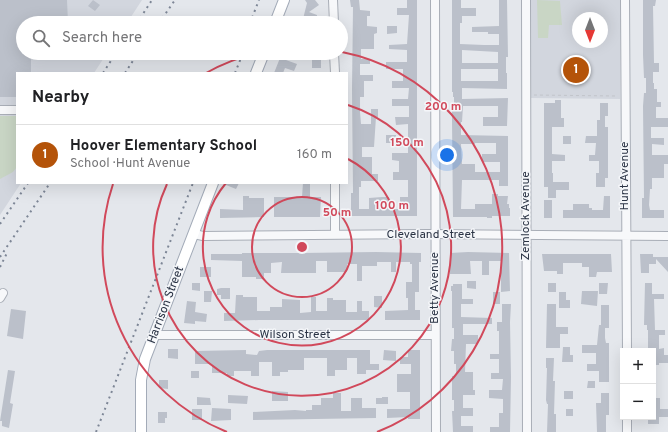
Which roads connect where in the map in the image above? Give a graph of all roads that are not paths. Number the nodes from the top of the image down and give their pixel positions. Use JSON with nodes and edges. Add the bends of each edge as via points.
{"nodes":[{"id":1,"x":284,"y":0,"type":"edge"},
{"id":2,"x":333,"y":0,"type":"edge"},
{"id":3,"x":435,"y":0,"type":"edge"},
{"id":4,"x":526,"y":0,"type":"edge"},
{"id":5,"x":625,"y":0,"type":"edge"},
{"id":6,"x":278,"y":16,"type":"edge"},
{"id":7,"x":334,"y":16,"type":"edge"},
{"id":8,"x":261,"y":60,"type":"edge"},
{"id":9,"x":334,"y":60,"type":"edge"},
{"id":10,"x":256,"y":72,"type":"edge"},
{"id":11,"x":334,"y":72,"type":"edge"},
{"id":12,"x":0,"y":110,"type":"edge"},
{"id":13,"x":16,"y":110,"type":"edge"},
{"id":14,"x":213,"y":184,"type":"edge"},
{"id":15,"x":335,"y":184,"type":"edge"},
{"id":16,"x":194,"y":234,"type":"junction"},
{"id":17,"x":435,"y":234,"type":"junction"},
{"id":18,"x":335,"y":235,"type":"junction"},
{"id":19,"x":526,"y":235,"type":"junction"},
{"id":20,"x":625,"y":235,"type":"junction"},
{"id":21,"x":668,"y":236,"type":"edge"},
{"id":22,"x":154,"y":335,"type":"junction"},
{"id":23,"x":436,"y":335,"type":"junction"},
{"id":24,"x":626,"y":348,"type":"edge"},
{"id":25,"x":627,"y":420,"type":"edge"},
{"id":26,"x":140,"y":432,"type":"edge"},
{"id":27,"x":436,"y":432,"type":"edge"},
{"id":28,"x":527,"y":432,"type":"edge"},
{"id":29,"x":627,"y":432,"type":"edge"}],
"edges":[{"from":1,"to":6,"type":"main road"},
{"from":2,"to":7,"type":"street"},
{"from":3,"to":17,"type":"street","name":"Betty Avenue"},
{"from":4,"to":19,"type":"street","name":"Zemlock Avenue"},
{"from":5,"to":20,"type":"street","name":"Hunt Avenue"},
{"from":8,"to":10,"type":"main road"},
{"from":9,"to":11,"type":"street"},
{"from":12,"to":13,"type":"street"},
{"from":14,"to":16,"type":"main road","name":"Harrison Street"},
{"from":15,"to":18,"type":"street"},
{"from":16,"to":18,"type":"street","name":"Cleveland Street"},
{"from":16,"to":22,"type":"main road","name":"Harrison Street"},
{"from":17,"to":18,"type":"street","name":"Cleveland Street"},
{"from":17,"to":19,"type":"street","name":"Cleveland Street"},
{"from":17,"to":23,"type":"street","name":"Betty Avenue"},
{"from":19,"to":20,"type":"street","name":"Cleveland Street"},
{"from":19,"to":28,"type":"street","name":"Zemlock Avenue"},
{"from":20,"to":21,"type":"street","name":"Cleveland Street"},
{"from":20,"to":24,"type":"street","name":"Hunt Avenue"},
{"from":22,"to":23,"type":"street","name":"Wilson Street"},
{"from":22,"to":26,"type":"main road","name":"Harrison Street","via":[[141,380]]},
{"from":23,"to":27,"type":"street","name":"Betty Avenue"},
{"from":25,"to":29,"type":"street"}]}
